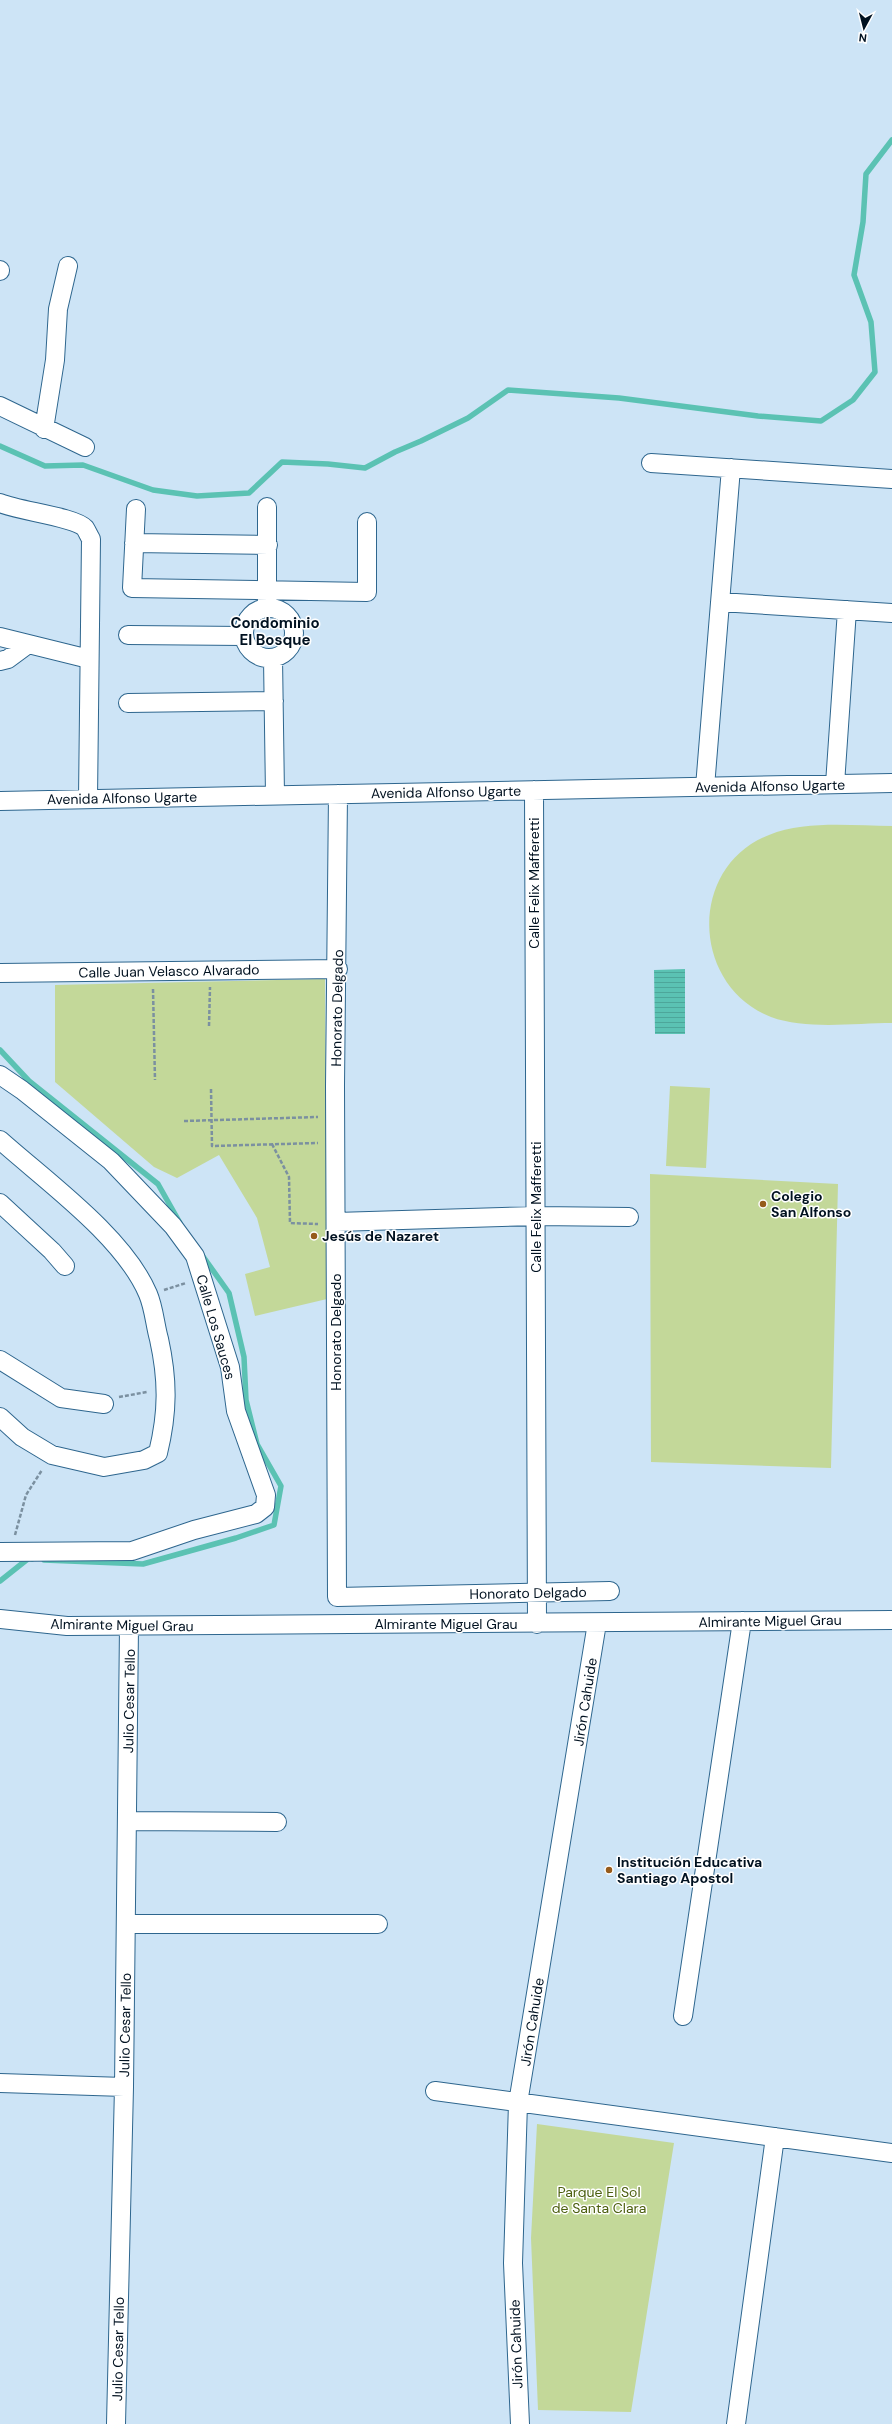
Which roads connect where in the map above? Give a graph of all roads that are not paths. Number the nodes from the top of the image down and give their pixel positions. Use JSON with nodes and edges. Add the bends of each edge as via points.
{"nodes":[{"id":1,"x":68,"y":266,"type":"dead end"},
{"id":2,"x":0,"y":406,"type":"edge"},
{"id":3,"x":44,"y":429,"type":"junction"},
{"id":4,"x":85,"y":447,"type":"dead end"},
{"id":5,"x":652,"y":463,"type":"dead end"},
{"id":6,"x":731,"y":468,"type":"junction"},
{"id":7,"x":892,"y":478,"type":"edge"},
{"id":8,"x":0,"y":503,"type":"edge"},
{"id":9,"x":267,"y":507,"type":"dead end"},
{"id":10,"x":136,"y":508,"type":"dead end"},
{"id":11,"x":367,"y":522,"type":"dead end"},
{"id":12,"x":134,"y":543,"type":"junction"},
{"id":13,"x":268,"y":545,"type":"junction"},
{"id":14,"x":267,"y":590,"type":"junction"},
{"id":15,"x":720,"y":602,"type":"junction"},
{"id":16,"x":268,"y":608,"type":"junction"},
{"id":17,"x":847,"y":610,"type":"junction"},
{"id":18,"x":892,"y":613,"type":"edge"},
{"id":19,"x":128,"y":636,"type":"dead end"},
{"id":20,"x":244,"y":636,"type":"junction"},
{"id":21,"x":0,"y":637,"type":"edge"},
{"id":22,"x":27,"y":645,"type":"junction"},
{"id":23,"x":273,"y":658,"type":"junction"},
{"id":24,"x":89,"y":659,"type":"junction"},
{"id":25,"x":0,"y":661,"type":"edge"},
{"id":26,"x":274,"y":700,"type":"junction"},
{"id":27,"x":128,"y":703,"type":"dead end"},
{"id":28,"x":892,"y":783,"type":"edge"},
{"id":29,"x":835,"y":784,"type":"junction"},
{"id":30,"x":705,"y":787,"type":"junction"},
{"id":31,"x":534,"y":790,"type":"junction"},
{"id":32,"x":338,"y":794,"type":"junction"},
{"id":33,"x":275,"y":795,"type":"junction"},
{"id":34,"x":88,"y":799,"type":"junction"},
{"id":35,"x":0,"y":801,"type":"edge"},
{"id":36,"x":338,"y":969,"type":"junction"},
{"id":37,"x":0,"y":973,"type":"edge"},
{"id":38,"x":0,"y":1075,"type":"edge"},
{"id":39,"x":0,"y":1140,"type":"edge"},
{"id":40,"x":0,"y":1203,"type":"edge"},
{"id":41,"x":536,"y":1216,"type":"junction"},
{"id":42,"x":629,"y":1217,"type":"dead end"},
{"id":43,"x":329,"y":1223,"type":"junction"},
{"id":44,"x":65,"y":1266,"type":"dead end"},
{"id":45,"x":0,"y":1360,"type":"edge"},
{"id":46,"x":104,"y":1404,"type":"road end"},
{"id":47,"x":0,"y":1416,"type":"edge"},
{"id":48,"x":5,"y":1551,"type":"edge"},
{"id":49,"x":610,"y":1591,"type":"dead end"},
{"id":50,"x":537,"y":1592,"type":"junction"},
{"id":51,"x":0,"y":1619,"type":"edge"},
{"id":52,"x":892,"y":1620,"type":"edge"},
{"id":53,"x":742,"y":1621,"type":"junction"},
{"id":54,"x":597,"y":1623,"type":"junction"},
{"id":55,"x":537,"y":1624,"type":"junction"},
{"id":56,"x":129,"y":1626,"type":"junction"},
{"id":57,"x":127,"y":1821,"type":"junction"},
{"id":58,"x":277,"y":1822,"type":"dead end"},
{"id":59,"x":126,"y":1924,"type":"junction"},
{"id":60,"x":378,"y":1924,"type":"dead end"},
{"id":61,"x":683,"y":2016,"type":"dead end"},
{"id":62,"x":0,"y":2083,"type":"edge"},
{"id":63,"x":124,"y":2087,"type":"junction"},
{"id":64,"x":434,"y":2091,"type":"dead end"},
{"id":65,"x":518,"y":2103,"type":"junction"},
{"id":66,"x":775,"y":2137,"type":"junction"},
{"id":67,"x":892,"y":2153,"type":"edge"},
{"id":68,"x":116,"y":2424,"type":"edge"},
{"id":69,"x":520,"y":2424,"type":"edge"},
{"id":70,"x":736,"y":2424,"type":"edge"}],
"edges":[{"from":1,"to":3,"type":"street","via":[[58,309],[56,360]]},
{"from":2,"to":3,"type":"street"},
{"from":3,"to":4,"type":"street"},
{"from":5,"to":6,"type":"street"},
{"from":6,"to":7,"type":"street"},
{"from":6,"to":15,"type":"street"},
{"from":8,"to":24,"type":"street","via":[[15,509],[72,520],[84,527],[91,539]]},
{"from":9,"to":13,"type":"street"},
{"from":10,"to":12,"type":"street"},
{"from":11,"to":14,"type":"street","via":[[367,592]]},
{"from":12,"to":13,"type":"street"},
{"from":12,"to":14,"type":"street","via":[[132,588]]},
{"from":13,"to":14,"type":"street"},
{"from":14,"to":16,"type":"street"},
{"from":15,"to":17,"type":"street"},
{"from":15,"to":30,"type":"street"},
{"from":16,"to":20,"type":"street","via":[[250,617]]},
{"from":16,"to":23,"type":"street","via":[[284,613],[293,626],[293,638],[288,650]]},
{"from":17,"to":18,"type":"street"},
{"from":17,"to":29,"type":"street"},
{"from":19,"to":20,"type":"street"},
{"from":20,"to":23,"type":"street","via":[[251,650]]},
{"from":21,"to":22,"type":"street"},
{"from":22,"to":24,"type":"street"},
{"from":22,"to":25,"type":"street","via":[[8,659]]},
{"from":23,"to":26,"type":"street"},
{"from":24,"to":34,"type":"street"},
{"from":26,"to":27,"type":"street"},
{"from":26,"to":33,"type":"street"},
{"from":28,"to":29,"type":"street","name":"Avenida Alfonso Ugarte"},
{"from":29,"to":30,"type":"street","name":"Avenida Alfonso Ugarte"},
{"from":30,"to":31,"type":"street","name":"Avenida Alfonso Ugarte"},
{"from":31,"to":32,"type":"street","name":"Avenida Alfonso Ugarte"},
{"from":31,"to":41,"type":"street","name":"Calle Felix Mafferetti"},
{"from":32,"to":33,"type":"street","name":"Avenida Alfonso Ugarte"},
{"from":32,"to":36,"type":"street","name":"Honorato Delgado"},
{"from":33,"to":34,"type":"street","name":"Avenida Alfonso Ugarte"},
{"from":34,"to":35,"type":"street","name":"Avenida Alfonso Ugarte"},
{"from":36,"to":37,"type":"street","name":"Calle Juan Velasco Alvarado"},
{"from":36,"to":43,"type":"street","name":"Honorato Delgado"},
{"from":38,"to":48,"type":"street","name":"Calle Los Sauces","via":[[111,1161],[173,1226],[195,1256],[230,1367],[236,1411],[266,1495],[264,1507],[256,1514],[194,1530],[132,1551]]},
{"from":39,"to":47,"type":"street","via":[[108,1236],[135,1268],[149,1295],[162,1352],[166,1389],[165,1423],[158,1453],[144,1460],[104,1467],[52,1455],[22,1437]]},
{"from":40,"to":44,"type":"street"},
{"from":41,"to":42,"type":"street"},
{"from":41,"to":43,"type":"street"},
{"from":41,"to":50,"type":"street","name":"Calle Felix Mafferetti"},
{"from":43,"to":50,"type":"street","name":"Honorato Delgado","via":[[337,1597]]},
{"from":45,"to":46,"type":"street","via":[[61,1398]]},
{"from":49,"to":50,"type":"street","name":"Honorato Delgado"},
{"from":50,"to":55,"type":"street","name":"Calle Felix Mafferetti"},
{"from":51,"to":56,"type":"street","name":"Almirante Miguel Grau","via":[[67,1626]]},
{"from":52,"to":53,"type":"street","name":"Almirante Miguel Grau"},
{"from":53,"to":54,"type":"street","name":"Almirante Miguel Grau"},
{"from":53,"to":61,"type":"street"},
{"from":54,"to":55,"type":"street","name":"Almirante Miguel Grau"},
{"from":54,"to":65,"type":"street","name":"Jirón Cahuide"},
{"from":55,"to":56,"type":"street","name":"Almirante Miguel Grau"},
{"from":56,"to":57,"type":"street","name":"Julio Cesar Tello"},
{"from":57,"to":58,"type":"street"},
{"from":57,"to":59,"type":"street","name":"Julio Cesar Tello"},
{"from":59,"to":60,"type":"street"},
{"from":59,"to":63,"type":"street","name":"Julio Cesar Tello"},
{"from":62,"to":63,"type":"street"},
{"from":63,"to":68,"type":"street","name":"Julio Cesar Tello"},
{"from":64,"to":65,"type":"street"},
{"from":65,"to":66,"type":"street"},
{"from":65,"to":69,"type":"street","name":"Jirón Cahuide","via":[[513,2263]]},
{"from":66,"to":67,"type":"street"},
{"from":66,"to":70,"type":"street"}]}
